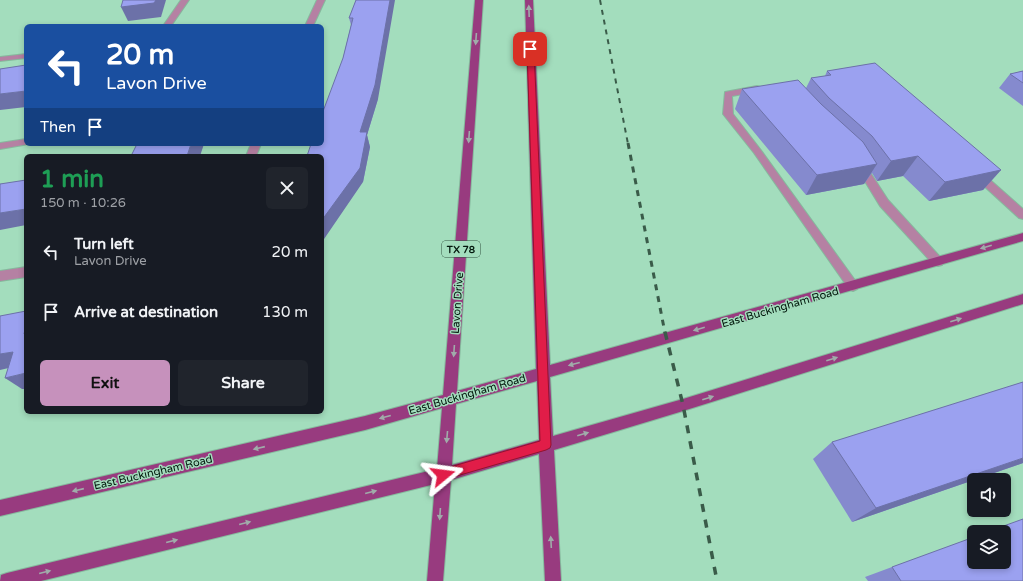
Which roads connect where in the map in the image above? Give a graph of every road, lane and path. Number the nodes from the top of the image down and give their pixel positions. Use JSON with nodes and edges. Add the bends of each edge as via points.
{"nodes":[{"id":1,"x":185,"y":0,"type":"edge"},
{"id":2,"x":321,"y":0,"type":"edge"},
{"id":3,"x":479,"y":0,"type":"edge"},
{"id":4,"x":528,"y":0,"type":"edge"},
{"id":5,"x":168,"y":24,"type":"edge"},
{"id":6,"x":311,"y":24,"type":"edge"},
{"id":7,"x":24,"y":56,"type":"edge"},
{"id":8,"x":0,"y":59,"type":"edge"},
{"id":9,"x":766,"y":89,"type":"edge"},
{"id":10,"x":24,"y":142,"type":"edge"},
{"id":11,"x":0,"y":146,"type":"edge"},
{"id":12,"x":856,"y":159,"type":"edge"},
{"id":13,"x":970,"y":168,"type":"edge"},
{"id":14,"x":1023,"y":215,"type":"edge"},
{"id":15,"x":1023,"y":237,"type":"edge"},
{"id":16,"x":938,"y":262,"type":"junction"},
{"id":17,"x":24,"y":272,"type":"edge"},
{"id":18,"x":0,"y":276,"type":"edge"},
{"id":19,"x":853,"y":286,"type":"junction"},
{"id":20,"x":1023,"y":299,"type":"edge"},
{"id":21,"x":544,"y":372,"type":"junction"},
{"id":22,"x":450,"y":400,"type":"junction"},
{"id":23,"x":546,"y":445,"type":"junction"},
{"id":24,"x":443,"y":475,"type":"junction"},
{"id":25,"x":0,"y":508,"type":"edge"},
{"id":26,"x":7,"y":581,"type":"edge"},
{"id":27,"x":435,"y":581,"type":"edge"},
{"id":28,"x":553,"y":581,"type":"edge"}],
"edges":[{"from":1,"to":5,"type":"street"},
{"from":2,"to":6,"type":"street"},
{"from":3,"to":22,"type":"main road","name":"Lavon Drive","number":"TX 78","one_way":true},
{"from":21,"to":4,"type":"main road","one_way":true},
{"from":7,"to":8,"type":"street"},
{"from":9,"to":19,"type":"street","via":[[728,94],[728,114]]},
{"from":10,"to":11,"type":"street"},
{"from":12,"to":16,"type":"street","via":[[884,203]]},
{"from":13,"to":14,"type":"street"},
{"from":15,"to":16,"type":"main road","name":"East Buckingham Road","one_way":true},
{"from":16,"to":19,"type":"main road","name":"East Buckingham Road"},
{"from":17,"to":18,"type":"street"},
{"from":19,"to":21,"type":"main road","name":"East Buckingham Road","one_way":true},
{"from":23,"to":20,"type":"main road","one_way":true},
{"from":21,"to":22,"type":"main road","name":"East Buckingham Road"},
{"from":21,"to":23,"type":"main road"},
{"from":22,"to":24,"type":"main road","name":"Lavon Drive","number":"TX 78","one_way":true},
{"from":22,"to":25,"type":"main road","name":"East Buckingham Road","one_way":true},
{"from":23,"to":24,"type":"main road"},
{"from":28,"to":23,"type":"main road","one_way":true},
{"from":26,"to":24,"type":"main road","one_way":true},
{"from":24,"to":27,"type":"main road","name":"Lavon Drive","number":"TX 78","one_way":true}]}
